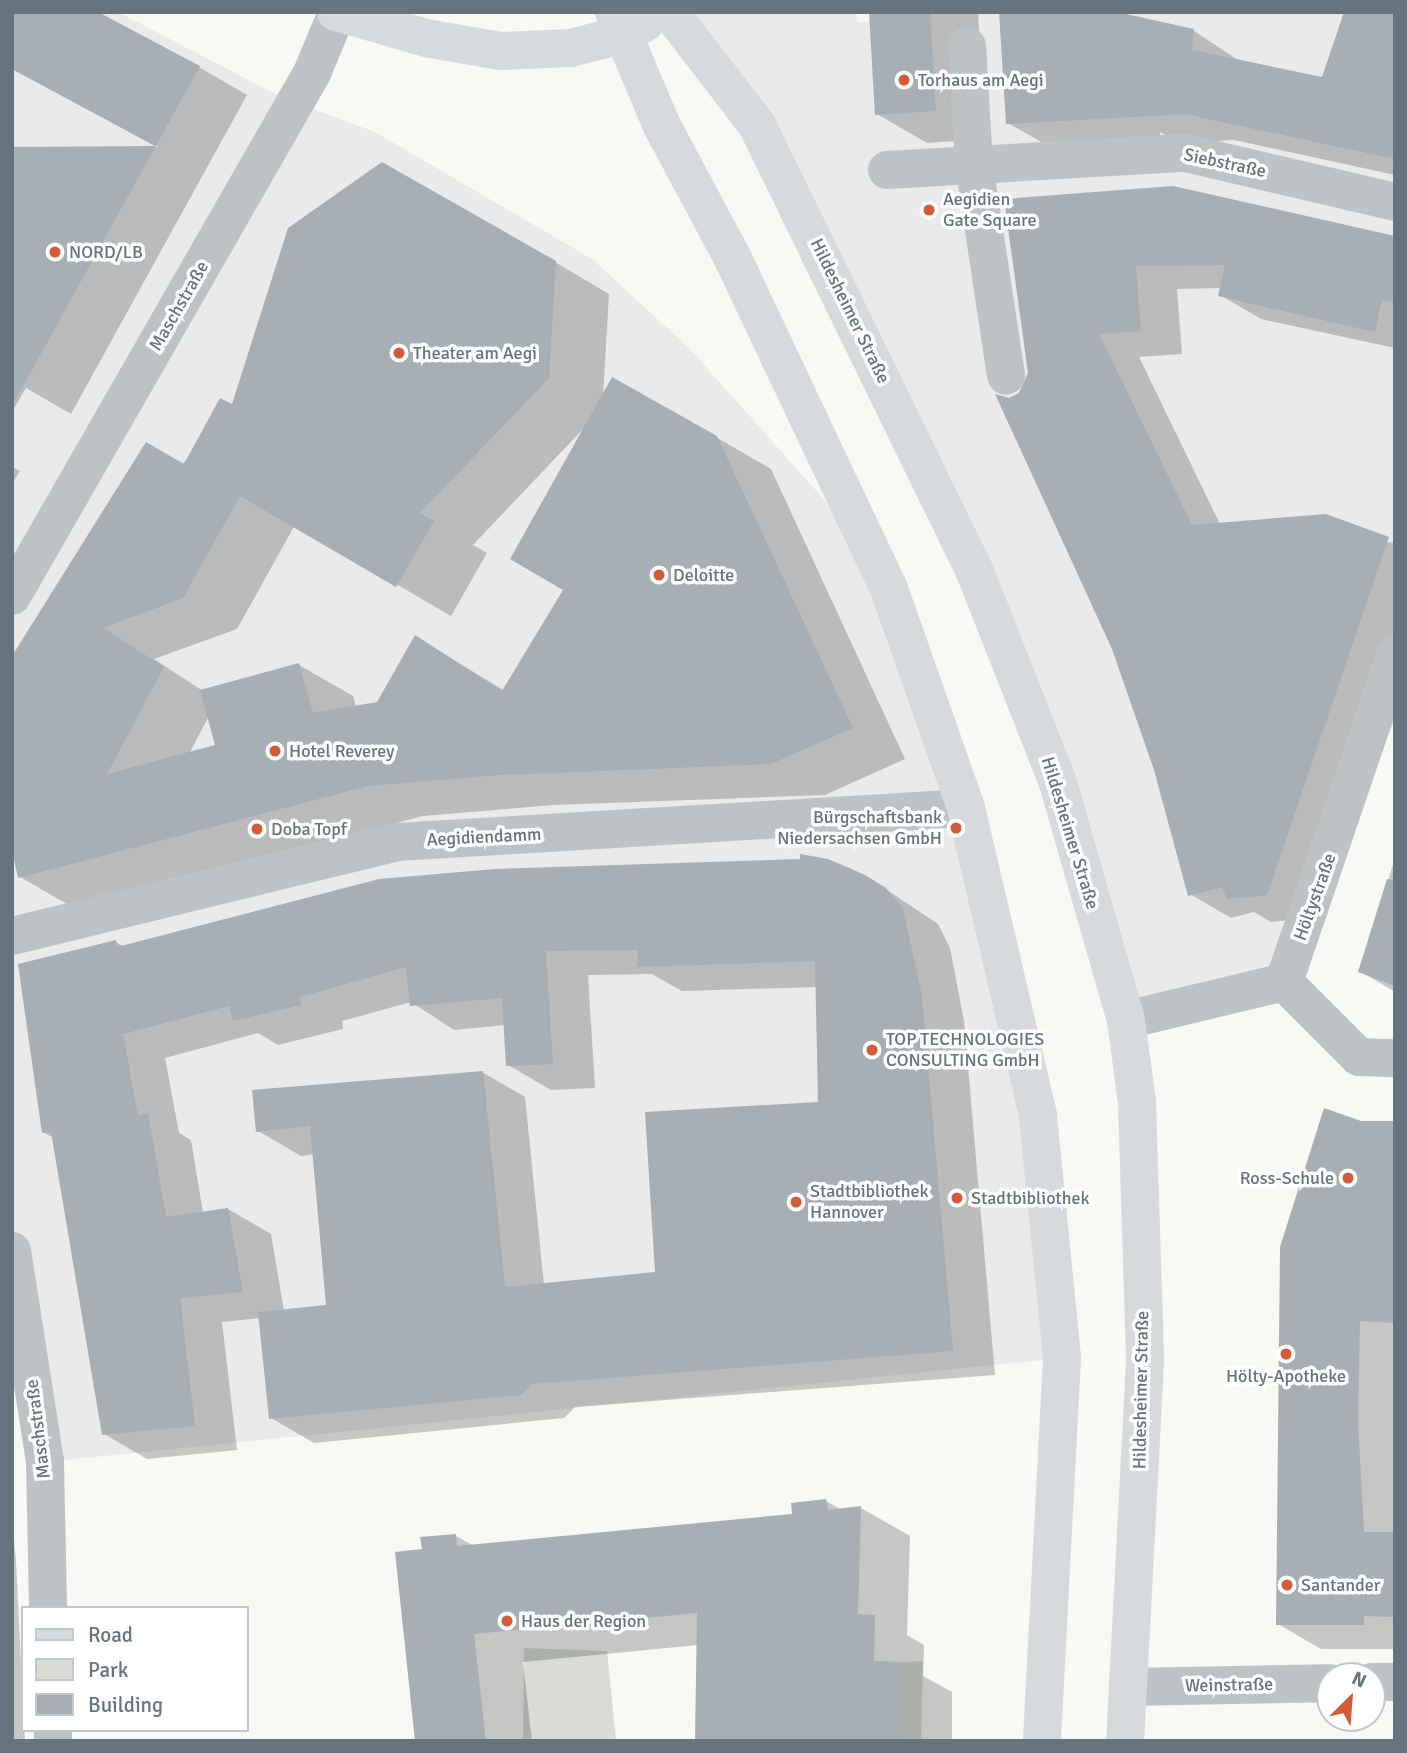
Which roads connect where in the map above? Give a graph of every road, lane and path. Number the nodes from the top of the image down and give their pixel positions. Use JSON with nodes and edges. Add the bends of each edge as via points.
{"nodes":[{"id":1,"x":657,"y":12,"type":"edge"},
{"id":2,"x":670,"y":12,"type":"edge"},
{"id":3,"x":337,"y":13,"type":"edge"},
{"id":4,"x":618,"y":23,"type":"edge"},
{"id":5,"x":966,"y":30,"type":"edge"},
{"id":6,"x":993,"y":163,"type":"junction"},
{"id":7,"x":887,"y":170,"type":"dead end"},
{"id":8,"x":1395,"y":202,"type":"edge"},
{"id":9,"x":1006,"y":376,"type":"dead end"},
{"id":10,"x":12,"y":596,"type":"edge"},
{"id":11,"x":1395,"y":656,"type":"edge"},
{"id":12,"x":967,"y":808,"type":"junction"},
{"id":13,"x":12,"y":936,"type":"edge"},
{"id":14,"x":1284,"y":982,"type":"junction"},
{"id":15,"x":1126,"y":1020,"type":"junction"},
{"id":16,"x":1395,"y":1058,"type":"edge"},
{"id":17,"x":12,"y":1251,"type":"edge"},
{"id":18,"x":48,"y":1606,"type":"edge"},
{"id":19,"x":1316,"y":1683,"type":"edge"},
{"id":20,"x":1129,"y":1687,"type":"junction"},
{"id":21,"x":1042,"y":1741,"type":"edge"},
{"id":22,"x":1125,"y":1741,"type":"edge"}],
"edges":[{"from":1,"to":4,"type":"main road"},
{"from":2,"to":15,"type":"main road","name":"Hildesheimer Straße","via":[[757,125],[824,254],[975,572],[1058,783]]},
{"from":3,"to":4,"type":"main road","via":[[426,38],[500,51],[569,48]]},
{"from":3,"to":10,"type":"street","name":"Maschstraße","via":[[312,73]]},
{"from":4,"to":12,"type":"main road","via":[[661,124],[734,261],[889,589]]},
{"from":5,"to":6,"type":"street"},
{"from":6,"to":7,"type":"street","name":"Siebstraße"},
{"from":6,"to":8,"type":"street","name":"Siebstraße","via":[[1186,153]]},
{"from":6,"to":9,"type":"street"},
{"from":11,"to":14,"type":"street","name":"Höltystraße"},
{"from":12,"to":13,"type":"street","name":"Aegidiendamm","via":[[397,842]]},
{"from":12,"to":21,"type":"main road","via":[[1038,1116],[1062,1358]]},
{"from":14,"to":15,"type":"street"},
{"from":14,"to":16,"type":"street","via":[[1359,1057]]},
{"from":15,"to":20,"type":"main road","name":"Hildesheimer Straße","via":[[1136,1102],[1145,1362]]},
{"from":17,"to":18,"type":"street","name":"Maschstraße","via":[[45,1462]]},
{"from":19,"to":20,"type":"street","name":"Weinstraße"},
{"from":20,"to":22,"type":"main road","name":"Hildesheimer Straße"}]}
